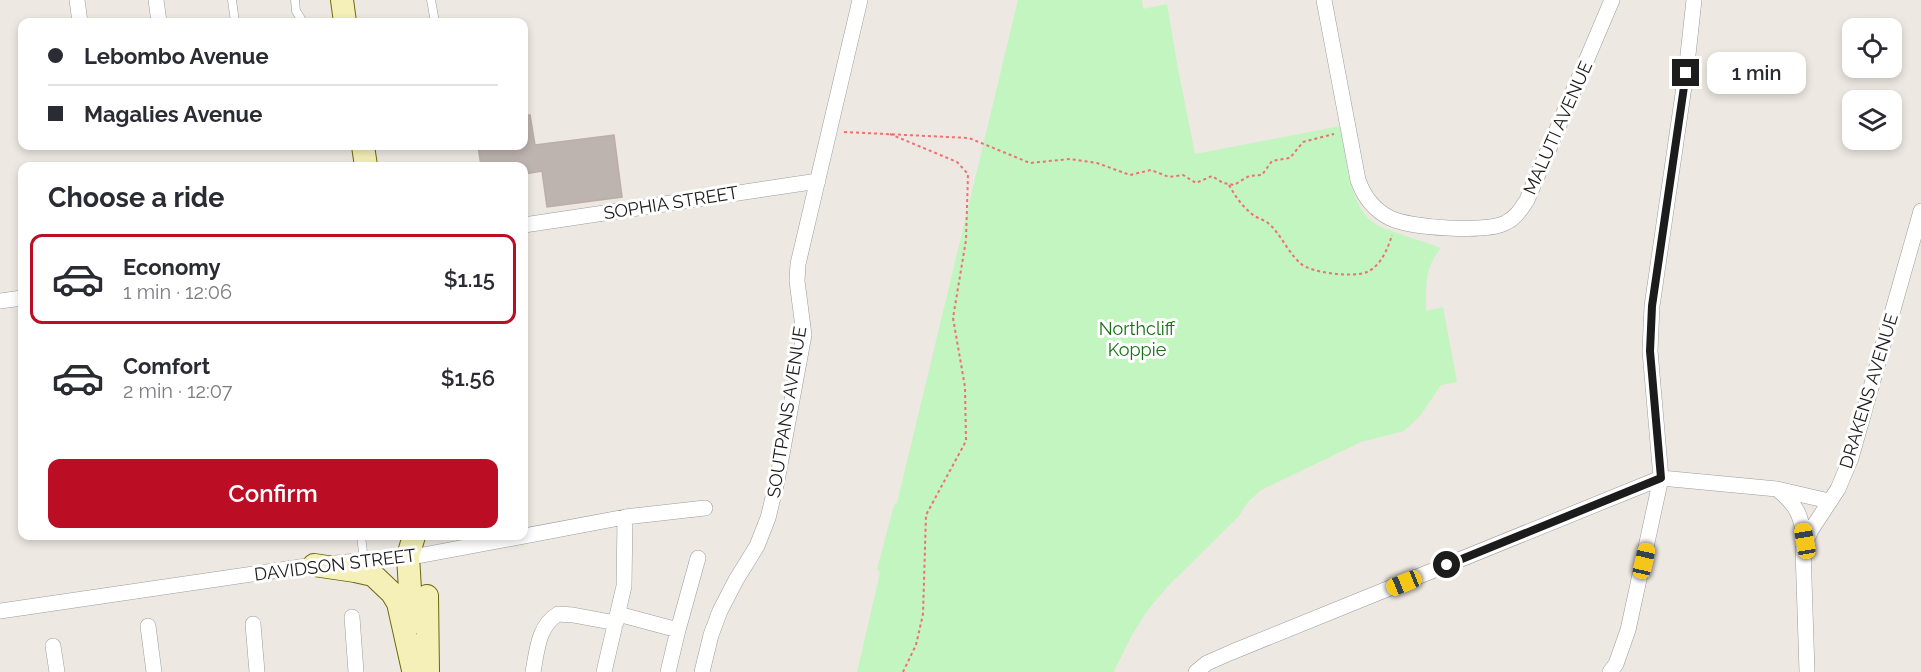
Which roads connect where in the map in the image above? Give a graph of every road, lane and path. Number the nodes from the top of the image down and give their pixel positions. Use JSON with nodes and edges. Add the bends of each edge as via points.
{"nodes":[{"id":1,"x":77,"y":0,"type":"edge"},
{"id":2,"x":156,"y":0,"type":"edge"},
{"id":3,"x":232,"y":0,"type":"edge"},
{"id":4,"x":295,"y":0,"type":"edge"},
{"id":5,"x":342,"y":0,"type":"edge"},
{"id":6,"x":431,"y":0,"type":"edge"},
{"id":7,"x":860,"y":0,"type":"edge"},
{"id":8,"x":1324,"y":0,"type":"edge"},
{"id":9,"x":1612,"y":0,"type":"edge"},
{"id":10,"x":1694,"y":0,"type":"edge"},
{"id":11,"x":79,"y":18,"type":"edge"},
{"id":12,"x":158,"y":18,"type":"edge"},
{"id":13,"x":234,"y":18,"type":"edge"},
{"id":14,"x":300,"y":18,"type":"edge"},
{"id":15,"x":344,"y":18,"type":"edge"},
{"id":16,"x":434,"y":18,"type":"edge"},
{"id":17,"x":830,"y":131,"type":"junction"},
{"id":18,"x":1349,"y":132,"type":"junction"},
{"id":19,"x":890,"y":134,"type":"junction"},
{"id":20,"x":818,"y":181,"type":"junction"},
{"id":21,"x":1228,"y":184,"type":"junction"},
{"id":22,"x":1921,"y":211,"type":"edge"},
{"id":23,"x":1400,"y":222,"type":"junction"},
{"id":24,"x":528,"y":224,"type":"edge"},
{"id":25,"x":18,"y":299,"type":"edge"},
{"id":26,"x":0,"y":301,"type":"edge"},
{"id":27,"x":1661,"y":478,"type":"junction"},
{"id":28,"x":1777,"y":489,"type":"junction"},
{"id":29,"x":1829,"y":501,"type":"junction"},
{"id":30,"x":705,"y":508,"type":"dead end"},
{"id":31,"x":626,"y":517,"type":"junction"},
{"id":32,"x":528,"y":533,"type":"edge"},
{"id":33,"x":362,"y":540,"type":"edge"},
{"id":34,"x":479,"y":540,"type":"edge"},
{"id":35,"x":1805,"y":541,"type":"junction"},
{"id":36,"x":416,"y":545,"type":"edge"},
{"id":37,"x":698,"y":558,"type":"dead end"},
{"id":38,"x":364,"y":560,"type":"junction"},
{"id":39,"x":314,"y":565,"type":"junction"},
{"id":40,"x":0,"y":611,"type":"edge"},
{"id":41,"x":352,"y":617,"type":"dead end"},
{"id":42,"x":617,"y":619,"type":"junction"},
{"id":43,"x":253,"y":624,"type":"dead end"},
{"id":44,"x":148,"y":626,"type":"dead end"},
{"id":45,"x":678,"y":630,"type":"junction"},
{"id":46,"x":54,"y":646,"type":"dead end"},
{"id":47,"x":418,"y":671,"type":"edge"},
{"id":48,"x":57,"y":672,"type":"edge"},
{"id":49,"x":154,"y":672,"type":"edge"},
{"id":50,"x":257,"y":672,"type":"edge"},
{"id":51,"x":356,"y":672,"type":"edge"},
{"id":52,"x":533,"y":672,"type":"edge"},
{"id":53,"x":604,"y":672,"type":"edge"},
{"id":54,"x":668,"y":672,"type":"edge"},
{"id":55,"x":702,"y":672,"type":"edge"},
{"id":56,"x":903,"y":672,"type":"edge"},
{"id":57,"x":1196,"y":672,"type":"edge"},
{"id":58,"x":1610,"y":672,"type":"edge"},
{"id":59,"x":1807,"y":672,"type":"edge"}],
"edges":[{"from":1,"to":11,"type":"street"},
{"from":2,"to":12,"type":"street"},
{"from":3,"to":13,"type":"lane"},
{"from":4,"to":14,"type":"lane"},
{"from":5,"to":15,"type":"main road"},
{"from":6,"to":16,"type":"lane"},
{"from":7,"to":17,"type":"street","name":"SOUTPANS AVENUE"},
{"from":8,"to":18,"type":"street","name":"MALUTI AVENUE"},
{"from":9,"to":23,"type":"street","name":"MALUTI AVENUE","via":[[1519,213],[1488,228]]},
{"from":10,"to":27,"type":"street","via":[[1652,306],[1650,351]]},
{"from":17,"to":19,"type":"path"},
{"from":17,"to":20,"type":"street","name":"SOUTPANS AVENUE"},
{"from":18,"to":21,"type":"path","via":[[1303,142],[1290,158],[1272,161],[1262,175]]},
{"from":18,"to":23,"type":"street","name":"MALUTI AVENUE","via":[[1363,193],[1373,206]]},
{"from":19,"to":21,"type":"path","via":[[969,138],[1030,163],[1070,159],[1097,163],[1130,175],[1151,170],[1169,177],[1183,175],[1196,183],[1212,176]]},
{"from":19,"to":56,"type":"path","via":[[957,162],[968,174],[966,240],[953,318],[965,387],[966,441],[926,515],[923,614],[916,645]]},
{"from":20,"to":24,"type":"street","name":"SOPHIA STREET"},
{"from":20,"to":55,"type":"street","name":"SOUTPANS AVENUE","via":[[797,271],[804,334],[770,509],[764,532],[720,610]]},
{"from":21,"to":23,"type":"path","via":[[1252,215],[1268,223],[1301,265],[1321,271],[1367,272],[1387,251]]},
{"from":22,"to":29,"type":"street","name":"DRAKENS AVENUE","via":[[1851,458]]},
{"from":25,"to":26,"type":"street"},
{"from":27,"to":28,"type":"street"},
{"from":27,"to":57,"type":"street","via":[[1232,652]]},
{"from":27,"to":58,"type":"street","via":[[1628,630]]},
{"from":28,"to":29,"type":"street"},
{"from":28,"to":35,"type":"street","via":[[1797,508]]},
{"from":29,"to":35,"type":"street","name":"DRAKENS AVENUE"},
{"from":30,"to":31,"type":"street","name":"DAVIDSON STREET"},
{"from":31,"to":32,"type":"street","name":"DAVIDSON STREET"},
{"from":31,"to":42,"type":"street","via":[[624,586]]},
{"from":33,"to":38,"type":"lane"},
{"from":34,"to":36,"type":"street","name":"DAVIDSON STREET"},
{"from":35,"to":59,"type":"street","name":"DRAKENS AVENUE"},
{"from":36,"to":38,"type":"street","name":"DAVIDSON STREET"},
{"from":36,"to":47,"type":"main road","via":[[426,594]]},
{"from":37,"to":45,"type":"street"},
{"from":38,"to":39,"type":"street","name":"DAVIDSON STREET"},
{"from":39,"to":40,"type":"street","name":"DAVIDSON STREET"},
{"from":39,"to":47,"type":"main road","via":[[373,575],[392,593]]},
{"from":41,"to":51,"type":"street"},
{"from":42,"to":45,"type":"street"},
{"from":42,"to":52,"type":"street","via":[[558,614],[551,618],[540,637]]},
{"from":42,"to":53,"type":"street"},
{"from":43,"to":50,"type":"street"},
{"from":44,"to":49,"type":"street"},
{"from":45,"to":54,"type":"street"},
{"from":46,"to":48,"type":"street"}]}
